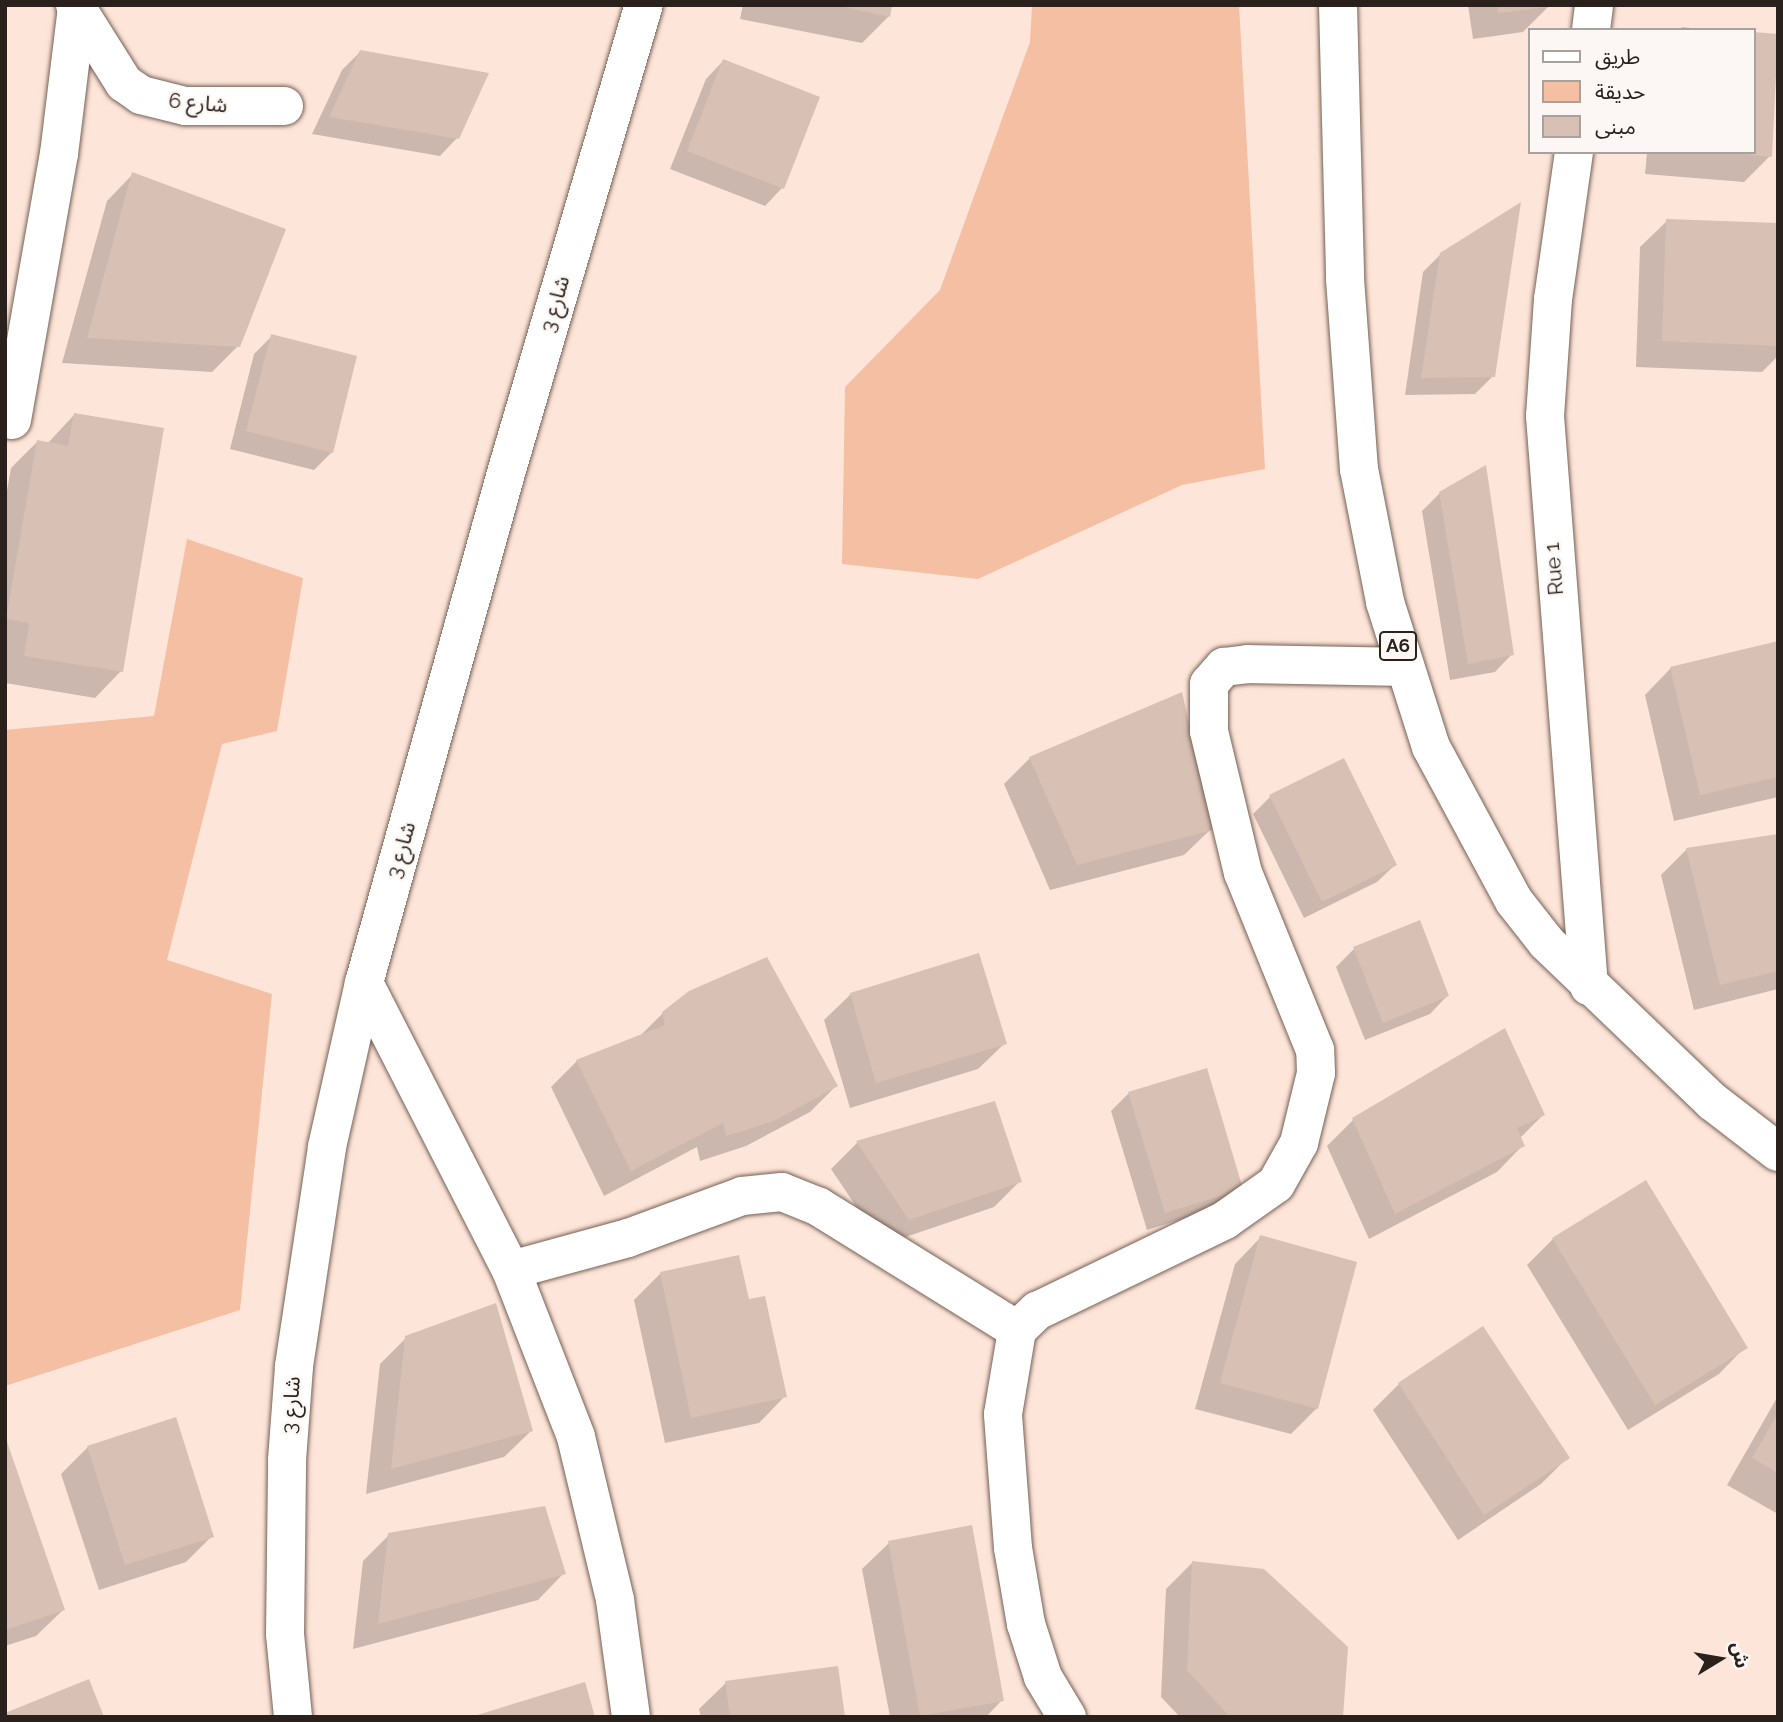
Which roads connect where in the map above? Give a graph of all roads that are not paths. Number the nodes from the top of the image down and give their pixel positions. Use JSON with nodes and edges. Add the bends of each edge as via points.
{"nodes":[{"id":1,"x":644,"y":5,"type":"edge"},
{"id":2,"x":1338,"y":5,"type":"edge"},
{"id":3,"x":1594,"y":5,"type":"edge"},
{"id":4,"x":76,"y":6,"type":"edge"},
{"id":5,"x":1591,"y":28,"type":"edge"},
{"id":6,"x":284,"y":106,"type":"dead end"},
{"id":7,"x":1574,"y":154,"type":"edge"},
{"id":8,"x":12,"y":420,"type":"dead end"},
{"id":9,"x":1404,"y":667,"type":"junction"},
{"id":10,"x":364,"y":983,"type":"junction"},
{"id":11,"x":1588,"y":986,"type":"junction"},
{"id":12,"x":1778,"y":1152,"type":"edge"},
{"id":13,"x":512,"y":1270,"type":"junction"},
{"id":14,"x":1017,"y":1330,"type":"junction"},
{"id":15,"x":293,"y":1717,"type":"edge"},
{"id":16,"x":631,"y":1717,"type":"edge"},
{"id":17,"x":1067,"y":1717,"type":"edge"}],
"edges":[{"from":1,"to":10,"type":"main road","name":"شارع 3","via":[[510,460]]},
{"from":2,"to":9,"type":"main road","number":"A6","via":[[1345,279],[1359,469],[1369,533]]},
{"from":3,"to":5,"type":"main road"},
{"from":4,"to":6,"type":"main road","name":"شارع 6","via":[[124,83],[141,95],[185,106]]},
{"from":4,"to":8,"type":"main road","via":[[59,154]]},
{"from":7,"to":11,"type":"main road","name":"Rue 1","via":[[1553,299],[1545,416]]},
{"from":9,"to":11,"type":"main road","number":"A6","via":[[1432,747],[1471,827],[1514,901]]},
{"from":9,"to":14,"type":"main road","via":[[1278,662],[1224,667],[1215,673],[1207,693],[1209,731],[1243,873],[1315,1050],[1311,1101],[1299,1143],[1276,1184],[1225,1220],[1037,1311]]},
{"from":10,"to":13,"type":"main road"},
{"from":10,"to":15,"type":"main road","name":"شارع 3","via":[[327,1147],[294,1366],[284,1550],[285,1634]]},
{"from":11,"to":12,"type":"main road","number":"A6","via":[[1713,1102]]},
{"from":13,"to":14,"type":"main road","via":[[628,1238],[742,1196],[782,1192],[819,1207]]},
{"from":13,"to":16,"type":"main road","via":[[589,1483],[615,1600]]},
{"from":14,"to":17,"type":"main road","via":[[1003,1413],[1013,1548],[1026,1624],[1044,1677]]}]}
